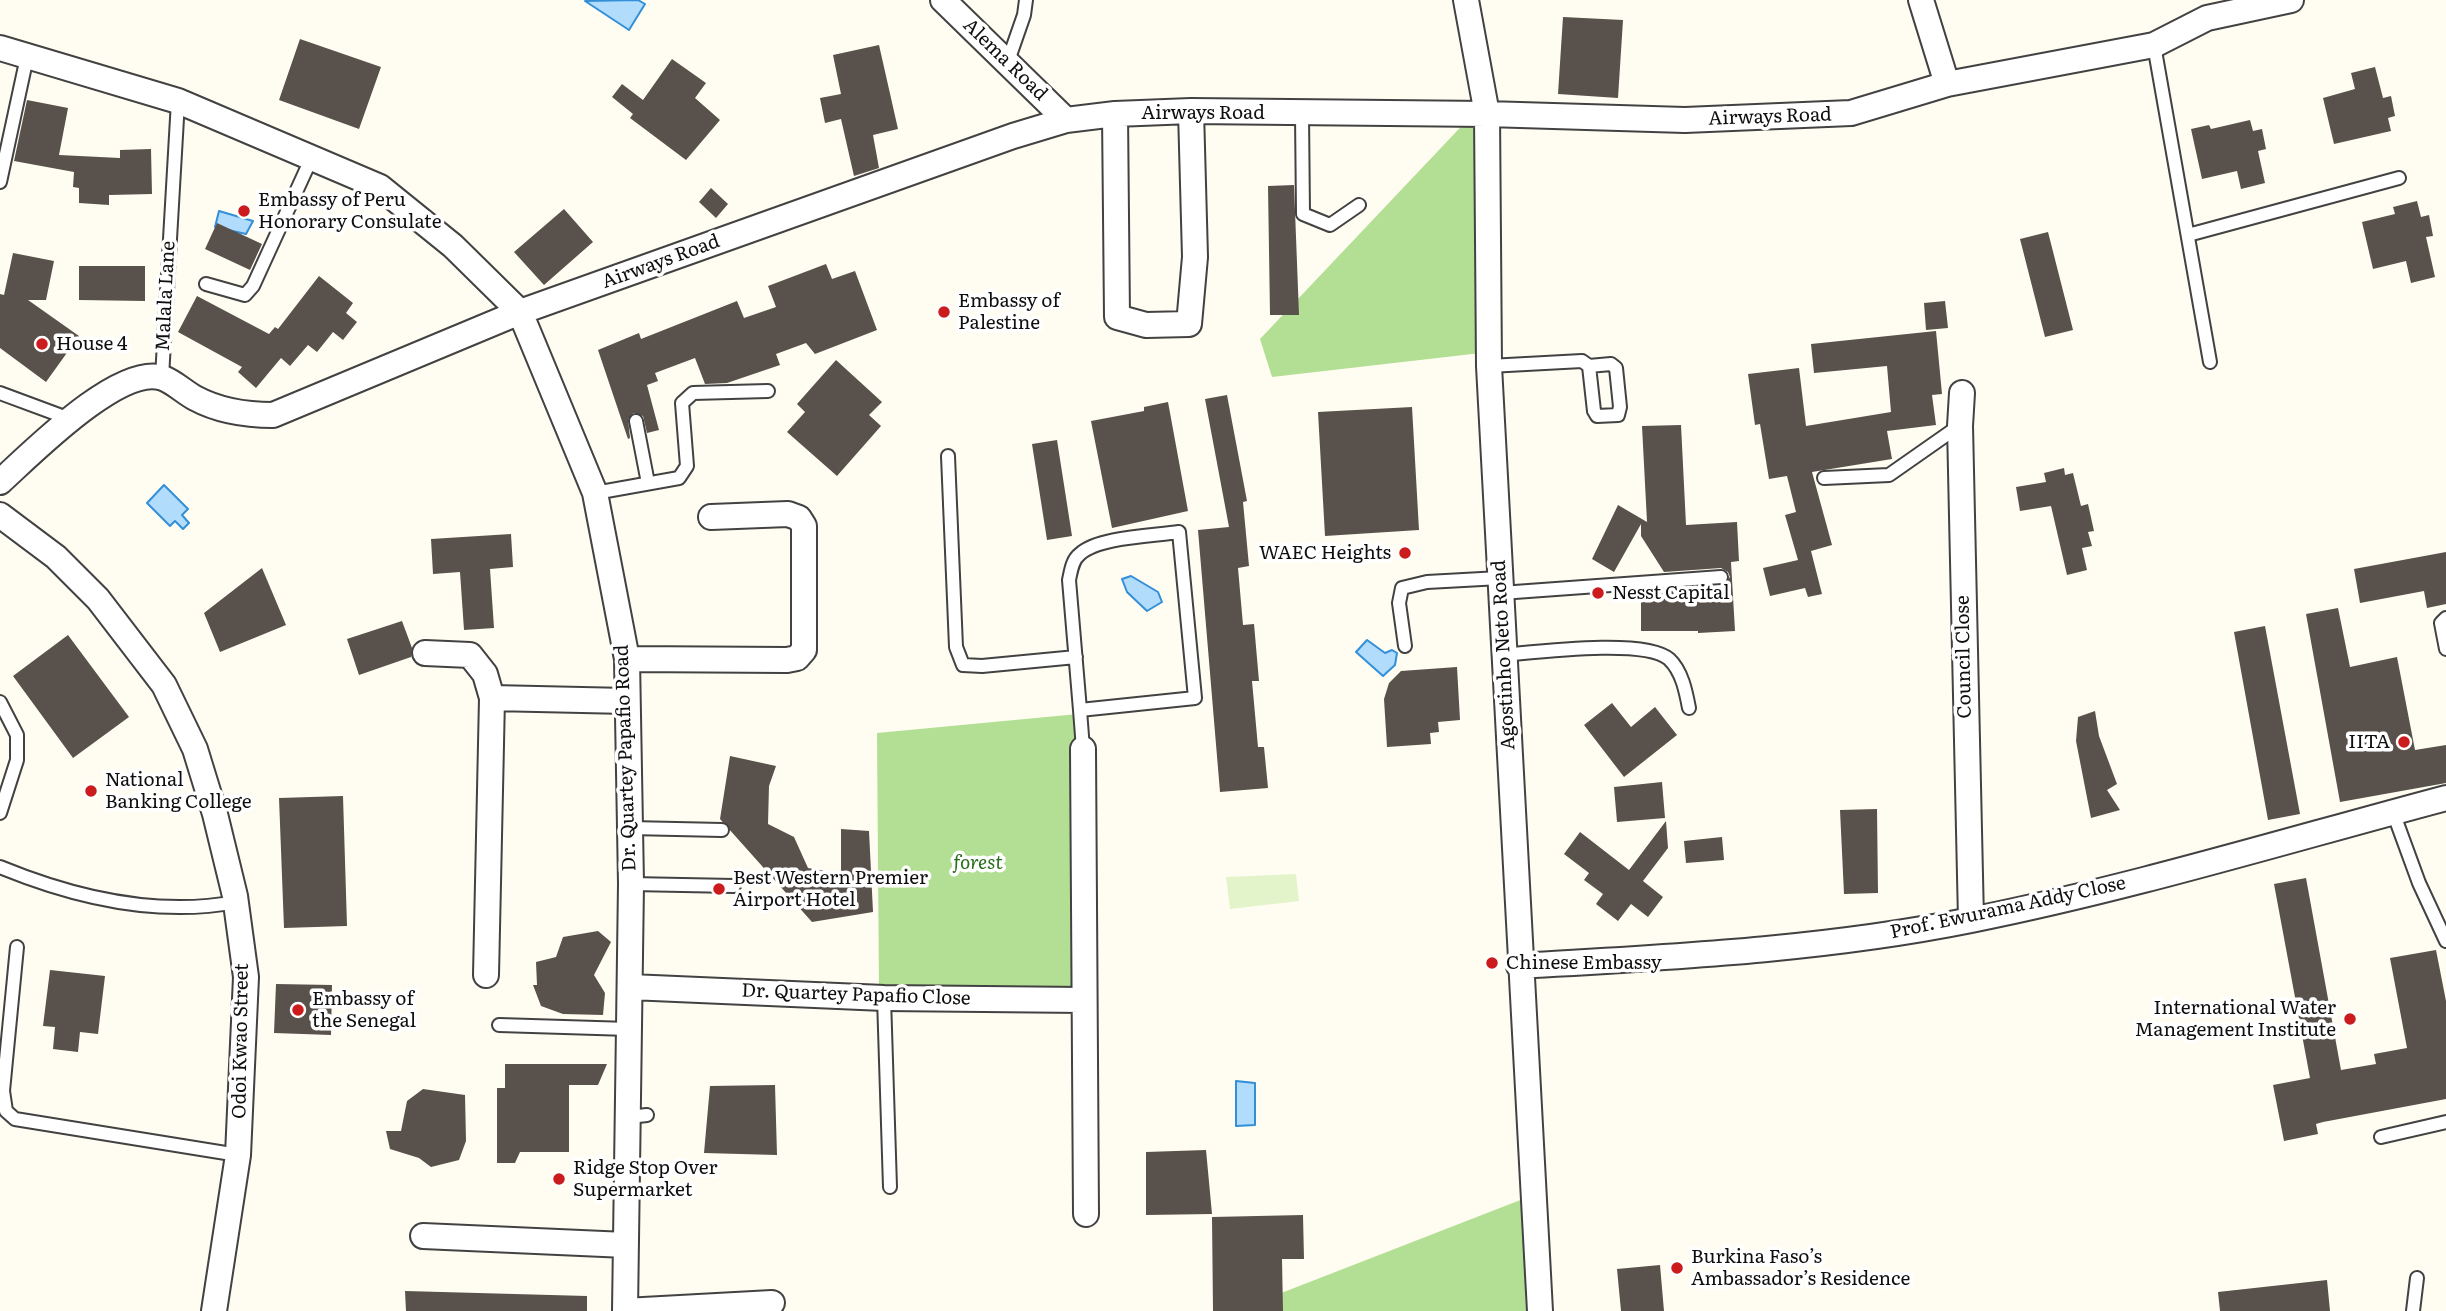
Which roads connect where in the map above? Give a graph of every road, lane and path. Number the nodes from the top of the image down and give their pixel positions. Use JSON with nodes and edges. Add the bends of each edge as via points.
{"nodes":[{"id":1,"x":943,"y":0,"type":"edge"},
{"id":2,"x":1026,"y":0,"type":"edge"},
{"id":3,"x":1466,"y":0,"type":"edge"},
{"id":4,"x":1921,"y":0,"type":"edge"},
{"id":5,"x":2291,"y":0,"type":"edge"},
{"id":6,"x":2204,"y":9,"type":"edge"},
{"id":7,"x":2154,"y":45,"type":"junction"},
{"id":8,"x":0,"y":48,"type":"edge"},
{"id":9,"x":27,"y":57,"type":"junction"},
{"id":10,"x":1008,"y":61,"type":"junction"},
{"id":11,"x":1947,"y":84,"type":"junction"},
{"id":12,"x":178,"y":101,"type":"junction"},
{"id":13,"x":1191,"y":111,"type":"junction"},
{"id":14,"x":1115,"y":114,"type":"junction"},
{"id":15,"x":1302,"y":114,"type":"junction"},
{"id":16,"x":1487,"y":114,"type":"junction"},
{"id":17,"x":1066,"y":120,"type":"junction"},
{"id":18,"x":312,"y":157,"type":"junction"},
{"id":19,"x":2399,"y":178,"type":"dead end"},
{"id":20,"x":0,"y":182,"type":"edge"},
{"id":21,"x":1359,"y":205,"type":"dead end"},
{"id":22,"x":2188,"y":235,"type":"junction"},
{"id":23,"x":206,"y":284,"type":"dead end"},
{"id":24,"x":520,"y":312,"type":"junction"},
{"id":25,"x":2210,"y":362,"type":"dead end"},
{"id":26,"x":1489,"y":366,"type":"junction"},
{"id":27,"x":1589,"y":366,"type":"dead end"},
{"id":28,"x":162,"y":377,"type":"junction"},
{"id":29,"x":768,"y":391,"type":"dead end"},
{"id":30,"x":0,"y":393,"type":"edge"},
{"id":31,"x":1962,"y":393,"type":"dead end"},
{"id":32,"x":70,"y":419,"type":"junction"},
{"id":33,"x":636,"y":421,"type":"dead end"},
{"id":34,"x":1960,"y":426,"type":"junction"},
{"id":35,"x":948,"y":456,"type":"dead end"},
{"id":36,"x":1824,"y":478,"type":"dead end"},
{"id":37,"x":0,"y":482,"type":"edge"},
{"id":38,"x":648,"y":483,"type":"junction"},
{"id":39,"x":595,"y":493,"type":"junction"},
{"id":40,"x":0,"y":515,"type":"edge"},
{"id":41,"x":711,"y":517,"type":"dead end"},
{"id":42,"x":1721,"y":577,"type":"dead end"},
{"id":43,"x":1500,"y":585,"type":"junction"},
{"id":44,"x":2446,"y":618,"type":"edge"},
{"id":45,"x":1405,"y":646,"type":"dead end"},
{"id":46,"x":2446,"y":649,"type":"edge"},
{"id":47,"x":425,"y":653,"type":"dead end"},
{"id":48,"x":1503,"y":655,"type":"junction"},
{"id":49,"x":1076,"y":657,"type":"junction"},
{"id":50,"x":626,"y":659,"type":"junction"},
{"id":51,"x":492,"y":698,"type":"junction"},
{"id":52,"x":627,"y":701,"type":"junction"},
{"id":53,"x":0,"y":702,"type":"edge"},
{"id":54,"x":1689,"y":708,"type":"dead end"},
{"id":55,"x":1080,"y":710,"type":"junction"},
{"id":56,"x":1083,"y":749,"type":"joint"},
{"id":57,"x":2446,"y":797,"type":"edge"},
{"id":58,"x":2393,"y":812,"type":"junction"},
{"id":59,"x":0,"y":813,"type":"edge"},
{"id":60,"x":630,"y":828,"type":"junction"},
{"id":61,"x":722,"y":830,"type":"dead end"},
{"id":62,"x":0,"y":867,"type":"edge"},
{"id":63,"x":631,"y":884,"type":"junction"},
{"id":64,"x":734,"y":886,"type":"dead end"},
{"id":65,"x":236,"y":902,"type":"junction"},
{"id":66,"x":1971,"y":920,"type":"junction"},
{"id":67,"x":2446,"y":941,"type":"edge"},
{"id":68,"x":17,"y":947,"type":"dead end"},
{"id":69,"x":1519,"y":966,"type":"junction"},
{"id":70,"x":486,"y":975,"type":"dead end"},
{"id":71,"x":630,"y":987,"type":"junction"},
{"id":72,"x":884,"y":998,"type":"junction"},
{"id":73,"x":1083,"y":1000,"type":"junction"},
{"id":74,"x":499,"y":1025,"type":"dead end"},
{"id":75,"x":629,"y":1029,"type":"junction"},
{"id":76,"x":3,"y":1113,"type":"edge"},
{"id":77,"x":2446,"y":1122,"type":"edge"},
{"id":78,"x":2381,"y":1137,"type":"dead end"},
{"id":79,"x":238,"y":1155,"type":"junction"},
{"id":80,"x":890,"y":1187,"type":"dead end"},
{"id":81,"x":1086,"y":1213,"type":"dead end"},
{"id":82,"x":423,"y":1236,"type":"dead end"},
{"id":83,"x":626,"y":1245,"type":"junction"},
{"id":84,"x":2417,"y":1278,"type":"dead end"},
{"id":85,"x":772,"y":1303,"type":"dead end"},
{"id":86,"x":214,"y":1311,"type":"edge"},
{"id":87,"x":625,"y":1311,"type":"edge"},
{"id":88,"x":1540,"y":1311,"type":"edge"},
{"id":89,"x":2413,"y":1311,"type":"edge"}],
"edges":[{"from":1,"to":10,"type":"street","name":"Alema Road"},
{"from":2,"to":10,"type":"lane"},
{"from":3,"to":16,"type":"street","name":"Agostinho Neto Road"},
{"from":4,"to":11,"type":"street"},
{"from":5,"to":6,"type":"street","name":"Airways Road"},
{"from":6,"to":7,"type":"street","name":"Airways Road"},
{"from":7,"to":11,"type":"street","name":"Airways Road"},
{"from":7,"to":22,"type":"lane"},
{"from":8,"to":9,"type":"street","name":"Dr. Quartey Papafio Road"},
{"from":9,"to":12,"type":"street","name":"Dr. Quartey Papafio Road"},
{"from":9,"to":20,"type":"lane"},
{"from":10,"to":17,"type":"street","name":"Alema Road"},
{"from":11,"to":16,"type":"street","name":"Airways Road","via":[[1851,113],[1685,120]]},
{"from":12,"to":18,"type":"street","name":"Dr. Quartey Papafio Road"},
{"from":12,"to":28,"type":"lane","name":"Malala Lane"},
{"from":13,"to":14,"type":"street","name":"Airways Road"},
{"from":13,"to":14,"type":"street","via":[[1195,257],[1189,324],[1146,325],[1117,317]]},
{"from":13,"to":15,"type":"street","name":"Airways Road"},
{"from":14,"to":17,"type":"street","name":"Airways Road"},
{"from":15,"to":16,"type":"street","name":"Airways Road"},
{"from":15,"to":21,"type":"lane","via":[[1303,214],[1330,225]]},
{"from":16,"to":26,"type":"street","name":"Agostinho Neto Road"},
{"from":17,"to":24,"type":"street","name":"Airways Road"},
{"from":18,"to":23,"type":"lane","via":[[253,286],[245,295]]},
{"from":18,"to":24,"type":"street","name":"Dr. Quartey Papafio Road","via":[[380,187],[453,246]]},
{"from":19,"to":22,"type":"lane"},
{"from":22,"to":25,"type":"lane"},
{"from":24,"to":28,"type":"street","name":"Airways Road","via":[[273,415],[239,414],[198,399]]},
{"from":24,"to":39,"type":"street","name":"Dr. Quartey Papafio Road"},
{"from":26,"to":27,"type":"lane","via":[[1581,361]]},
{"from":26,"to":43,"type":"street","name":"Agostinho Neto Road"},
{"from":28,"to":32,"type":"street","name":"Malala Lane","via":[[132,378]]},
{"from":29,"to":38,"type":"lane","via":[[686,396],[682,403],[684,473]]},
{"from":30,"to":32,"type":"lane"},
{"from":31,"to":34,"type":"street","name":"Council Close"},
{"from":32,"to":37,"type":"street","name":"Malala Lane"},
{"from":33,"to":38,"type":"lane"},
{"from":34,"to":36,"type":"lane","via":[[1889,475]]},
{"from":34,"to":66,"type":"street","name":"Council Close"},
{"from":35,"to":49,"type":"lane","via":[[956,647],[963,664]]},
{"from":38,"to":39,"type":"lane"},
{"from":39,"to":50,"type":"street","name":"Dr. Quartey Papafio Road"},
{"from":40,"to":65,"type":"street","name":"Odoi Kwao Street","via":[[56,557],[98,599],[164,685],[195,749]]},
{"from":41,"to":50,"type":"street","via":[[788,514],[799,518],[804,526],[804,650],[788,660]]},
{"from":42,"to":43,"type":"lane"},
{"from":43,"to":45,"type":"lane","via":[[1427,582],[1402,588],[1399,603]]},
{"from":43,"to":48,"type":"street","name":"Agostinho Neto Road"},
{"from":44,"to":46,"type":"lane","via":[[2441,623]]},
{"from":47,"to":51,"type":"street","via":[[470,655],[485,674]]},
{"from":48,"to":54,"type":"lane","via":[[1607,647],[1658,653],[1670,659],[1684,684]]},
{"from":48,"to":69,"type":"street","name":"Agostinho Neto Road"},
{"from":49,"to":55,"type":"lane"},
{"from":49,"to":55,"type":"lane","via":[[1069,580],[1080,554],[1100,544],[1179,532],[1195,698]]},
{"from":50,"to":52,"type":"street","name":"Dr. Quartey Papafio Road"},
{"from":51,"to":52,"type":"street"},
{"from":51,"to":70,"type":"street"},
{"from":52,"to":60,"type":"street","name":"Dr. Quartey Papafio Road"},
{"from":53,"to":59,"type":"lane","via":[[17,735],[17,760]]},
{"from":55,"to":56,"type":"lane"},
{"from":56,"to":73,"type":"street"},
{"from":57,"to":58,"type":"street","name":"Prof. Ewurama Addy Close"},
{"from":58,"to":66,"type":"street","name":"Prof. Ewurama Addy Close","via":[[2269,848]]},
{"from":58,"to":67,"type":"lane"},
{"from":60,"to":61,"type":"lane"},
{"from":60,"to":63,"type":"street","name":"Dr. Quartey Papafio Road"},
{"from":62,"to":65,"type":"lane","via":[[97,898],[160,907],[201,908]]},
{"from":63,"to":64,"type":"lane"},
{"from":63,"to":71,"type":"street","name":"Dr. Quartey Papafio Road"},
{"from":65,"to":79,"type":"street","name":"Odoi Kwao Street","via":[[246,977]]},
{"from":66,"to":69,"type":"street","name":"Prof. Ewurama Addy Close","via":[[1830,943]]},
{"from":68,"to":76,"type":"lane"},
{"from":69,"to":88,"type":"street","name":"Agostinho Neto Road"},
{"from":71,"to":72,"type":"street","name":"Dr. Quartey Papafio Close"},
{"from":71,"to":75,"type":"street","name":"Dr. Quartey Papafio Road"},
{"from":72,"to":73,"type":"street","name":"Dr. Quartey Papafio Close"},
{"from":72,"to":80,"type":"lane"},
{"from":73,"to":81,"type":"street"},
{"from":74,"to":75,"type":"lane"},
{"from":75,"to":83,"type":"street","name":"Dr. Quartey Papafio Road","via":[[638,1116]]},
{"from":76,"to":79,"type":"lane","via":[[15,1119]]},
{"from":77,"to":78,"type":"lane"},
{"from":79,"to":86,"type":"street","name":"Odoi Kwao Street"},
{"from":82,"to":83,"type":"street"},
{"from":83,"to":87,"type":"street","name":"Dr. Quartey Papafio Road"},
{"from":84,"to":89,"type":"lane"},
{"from":85,"to":87,"type":"street"}]}
